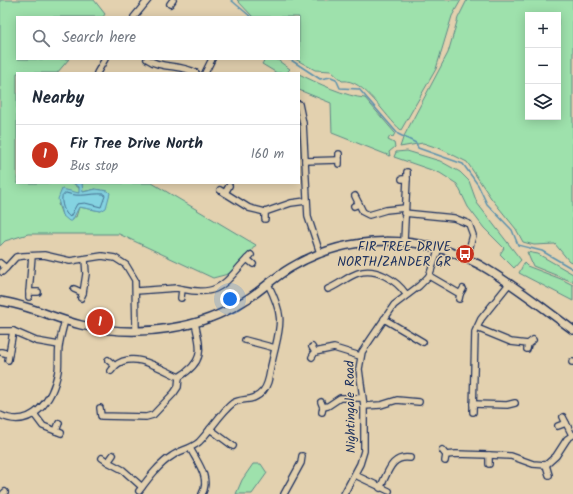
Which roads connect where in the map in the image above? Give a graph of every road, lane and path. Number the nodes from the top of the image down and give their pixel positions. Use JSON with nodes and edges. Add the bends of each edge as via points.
{"nodes":[{"id":1,"x":148,"y":0,"type":"edge"},
{"id":2,"x":135,"y":16,"type":"edge"},
{"id":3,"x":104,"y":60,"type":"edge"},
{"id":4,"x":149,"y":60,"type":"edge"},
{"id":5,"x":212,"y":60,"type":"edge"},
{"id":6,"x":168,"y":65,"type":"junction"},
{"id":7,"x":98,"y":72,"type":"edge"},
{"id":8,"x":166,"y":72,"type":"edge"},
{"id":9,"x":194,"y":72,"type":"edge"},
{"id":10,"x":206,"y":72,"type":"edge"},
{"id":11,"x":300,"y":108,"type":"edge"},
{"id":12,"x":302,"y":153,"type":"edge"},
{"id":13,"x":339,"y":159,"type":"dead end"},
{"id":14,"x":305,"y":161,"type":"junction"},
{"id":15,"x":407,"y":172,"type":"dead end"},
{"id":16,"x":229,"y":186,"type":"dead end"},
{"id":17,"x":355,"y":196,"type":"dead end"},
{"id":18,"x":306,"y":201,"type":"junction"},
{"id":19,"x":405,"y":211,"type":"junction"},
{"id":20,"x":265,"y":212,"type":"junction"},
{"id":21,"x":265,"y":219,"type":"dead end"},
{"id":22,"x":404,"y":241,"type":"junction"},
{"id":23,"x":439,"y":248,"type":"junction"},
{"id":24,"x":469,"y":250,"type":"dead end"},
{"id":25,"x":320,"y":253,"type":"junction"},
{"id":26,"x":32,"y":256,"type":"junction"},
{"id":27,"x":85,"y":259,"type":"junction"},
{"id":28,"x":0,"y":263,"type":"edge"},
{"id":29,"x":253,"y":264,"type":"dead end"},
{"id":30,"x":429,"y":276,"type":"junction"},
{"id":31,"x":268,"y":284,"type":"junction"},
{"id":32,"x":509,"y":284,"type":"junction"},
{"id":33,"x":74,"y":289,"type":"dead end"},
{"id":34,"x":182,"y":289,"type":"junction"},
{"id":35,"x":327,"y":290,"type":"dead end"},
{"id":36,"x":136,"y":291,"type":"junction"},
{"id":37,"x":38,"y":292,"type":"dead end"},
{"id":38,"x":406,"y":294,"type":"junction"},
{"id":39,"x":460,"y":294,"type":"dead end"},
{"id":40,"x":181,"y":298,"type":"dead end"},
{"id":41,"x":0,"y":301,"type":"edge"},
{"id":42,"x":384,"y":319,"type":"junction"},
{"id":43,"x":65,"y":320,"type":"junction"},
{"id":44,"x":195,"y":323,"type":"junction"},
{"id":45,"x":477,"y":328,"type":"junction"},
{"id":46,"x":573,"y":330,"type":"edge"},
{"id":47,"x":0,"y":331,"type":"edge"},
{"id":48,"x":136,"y":331,"type":"junction"},
{"id":49,"x":12,"y":332,"type":"junction"},
{"id":50,"x":244,"y":340,"type":"dead end"},
{"id":51,"x":423,"y":342,"type":"dead end"},
{"id":52,"x":530,"y":344,"type":"dead end"},
{"id":53,"x":59,"y":345,"type":"junction"},
{"id":54,"x":275,"y":348,"type":"junction"},
{"id":55,"x":1,"y":352,"type":"edge"},
{"id":56,"x":313,"y":352,"type":"dead end"},
{"id":57,"x":360,"y":356,"type":"junction"},
{"id":58,"x":108,"y":360,"type":"dead end"},
{"id":59,"x":179,"y":377,"type":"junction"},
{"id":60,"x":362,"y":398,"type":"junction"},
{"id":61,"x":421,"y":402,"type":"dead end"},
{"id":62,"x":516,"y":403,"type":"dead end"},
{"id":63,"x":473,"y":404,"type":"junction"},
{"id":64,"x":364,"y":406,"type":"junction"},
{"id":65,"x":322,"y":407,"type":"dead end"},
{"id":66,"x":100,"y":408,"type":"dead end"},
{"id":67,"x":473,"y":412,"type":"dead end"},
{"id":68,"x":34,"y":414,"type":"junction"},
{"id":69,"x":0,"y":415,"type":"edge"},
{"id":70,"x":59,"y":423,"type":"dead end"},
{"id":71,"x":558,"y":426,"type":"dead end"},
{"id":72,"x":210,"y":429,"type":"junction"},
{"id":73,"x":573,"y":435,"type":"edge"},
{"id":74,"x":233,"y":446,"type":"dead end"},
{"id":75,"x":190,"y":448,"type":"junction"},
{"id":76,"x":442,"y":450,"type":"dead end"},
{"id":77,"x":113,"y":455,"type":"dead end"},
{"id":78,"x":302,"y":455,"type":"dead end"},
{"id":79,"x":489,"y":455,"type":"junction"},
{"id":80,"x":102,"y":458,"type":"dead end"},
{"id":81,"x":411,"y":458,"type":"dead end"},
{"id":82,"x":108,"y":462,"type":"junction"},
{"id":83,"x":489,"y":464,"type":"dead end"},
{"id":84,"x":546,"y":465,"type":"junction"},
{"id":85,"x":355,"y":475,"type":"junction"},
{"id":86,"x":549,"y":475,"type":"dead end"},
{"id":87,"x":380,"y":488,"type":"junction"},
{"id":88,"x":389,"y":491,"type":"dead end"},
{"id":89,"x":202,"y":494,"type":"edge"},
{"id":90,"x":284,"y":494,"type":"edge"},
{"id":91,"x":344,"y":494,"type":"edge"}],
"edges":[{"from":1,"to":2,"type":"street"},
{"from":3,"to":7,"type":"street"},
{"from":4,"to":6,"type":"street"},
{"from":5,"to":10,"type":"street"},
{"from":6,"to":8,"type":"street"},
{"from":6,"to":9,"type":"street"},
{"from":11,"to":12,"type":"street","via":[[303,122]]},
{"from":12,"to":14,"type":"street"},
{"from":13,"to":14,"type":"street"},
{"from":14,"to":18,"type":"street"},
{"from":15,"to":19,"type":"street","via":[[404,179]]},
{"from":16,"to":20,"type":"street","via":[[222,191],[249,208]]},
{"from":17,"to":19,"type":"street","via":[[356,205],[369,215],[386,210]]},
{"from":18,"to":20,"type":"street"},
{"from":18,"to":25,"type":"street","via":[[310,226]]},
{"from":19,"to":22,"type":"street"},
{"from":19,"to":24,"type":"street","via":[[454,218],[470,224],[473,235]]},
{"from":20,"to":21,"type":"street"},
{"from":22,"to":23,"type":"street"},
{"from":22,"to":25,"type":"street","via":[[377,241]]},
{"from":23,"to":30,"type":"street","name":"Nightingale Road"},
{"from":23,"to":32,"type":"street","via":[[479,265]]},
{"from":25,"to":31,"type":"street","via":[[290,268]]},
{"from":26,"to":27,"type":"street","via":[[44,255],[70,261]]},
{"from":26,"to":28,"type":"street","via":[[16,257],[4,270]]},
{"from":26,"to":37,"type":"street","via":[[29,294]]},
{"from":27,"to":33,"type":"street","via":[[86,274],[82,295]]},
{"from":27,"to":36,"type":"street","via":[[102,256],[121,261],[133,274]]},
{"from":29,"to":34,"type":"street","via":[[249,257],[217,289],[202,292]]},
{"from":30,"to":38,"type":"street","name":"Nightingale Road"},
{"from":30,"to":39,"type":"street"},
{"from":31,"to":44,"type":"street","via":[[244,301]]},
{"from":31,"to":54,"type":"street","via":[[277,302],[280,317],[280,334]]},
{"from":32,"to":45,"type":"street","via":[[481,319]]},
{"from":32,"to":46,"type":"street"},
{"from":34,"to":36,"type":"street"},
{"from":34,"to":40,"type":"street"},
{"from":35,"to":38,"type":"street","via":[[356,274],[366,272],[389,278]]},
{"from":36,"to":48,"type":"street"},
{"from":38,"to":42,"type":"street","name":"Nightingale Road"},
{"from":41,"to":43,"type":"street","via":[[28,307]]},
{"from":42,"to":51,"type":"street"},
{"from":42,"to":57,"type":"street","name":"Nightingale Road"},
{"from":43,"to":48,"type":"street","via":[[100,328]]},
{"from":43,"to":53,"type":"street"},
{"from":44,"to":48,"type":"street","via":[[166,329]]},
{"from":44,"to":59,"type":"street","via":[[201,349],[198,362]]},
{"from":45,"to":52,"type":"street","via":[[511,342]]},
{"from":45,"to":63,"type":"street","via":[[474,338]]},
{"from":47,"to":49,"type":"street"},
{"from":49,"to":53,"type":"street","via":[[36,341]]},
{"from":49,"to":55,"type":"street","via":[[8,357]]},
{"from":50,"to":54,"type":"street"},
{"from":53,"to":68,"type":"street","via":[[58,372],[42,407]]},
{"from":54,"to":72,"type":"street","via":[[265,389],[253,399],[233,404]]},
{"from":56,"to":57,"type":"street","via":[[334,348]]},
{"from":57,"to":60,"type":"street","name":"Nightingale Road"},
{"from":58,"to":59,"type":"street","via":[[113,369],[123,361],[143,361]]},
{"from":59,"to":66,"type":"street","via":[[178,387],[174,393],[153,415],[101,416]]},
{"from":60,"to":64,"type":"street","name":"Nightingale Road"},
{"from":60,"to":65,"type":"street","via":[[340,398]]},
{"from":61,"to":64,"type":"street","via":[[397,400],[381,405]]},
{"from":62,"to":63,"type":"street"},
{"from":63,"to":67,"type":"street"},
{"from":64,"to":85,"type":"street","name":"Nightingale Road","via":[[364,452]]},
{"from":68,"to":69,"type":"street","via":[[15,420]]},
{"from":68,"to":70,"type":"street","via":[[43,426],[59,432]]},
{"from":71,"to":73,"type":"street","via":[[564,420]]},
{"from":72,"to":74,"type":"street"},
{"from":72,"to":75,"type":"street"},
{"from":73,"to":84,"type":"street"},
{"from":75,"to":82,"type":"street","via":[[171,456],[140,489],[123,470]]},
{"from":75,"to":89,"type":"street","via":[[206,480]]},
{"from":76,"to":79,"type":"street","via":[[446,458],[456,454]]},
{"from":77,"to":82,"type":"street"},
{"from":78,"to":90,"type":"street","via":[[301,462]]},
{"from":79,"to":83,"type":"street"},
{"from":79,"to":84,"type":"street","via":[[511,456],[533,464]]},
{"from":80,"to":82,"type":"street"},
{"from":81,"to":87,"type":"street","via":[[396,459]]},
{"from":84,"to":86,"type":"street"},
{"from":85,"to":87,"type":"street"},
{"from":85,"to":91,"type":"street","name":"Nightingale Road"},
{"from":87,"to":88,"type":"street"}]}
